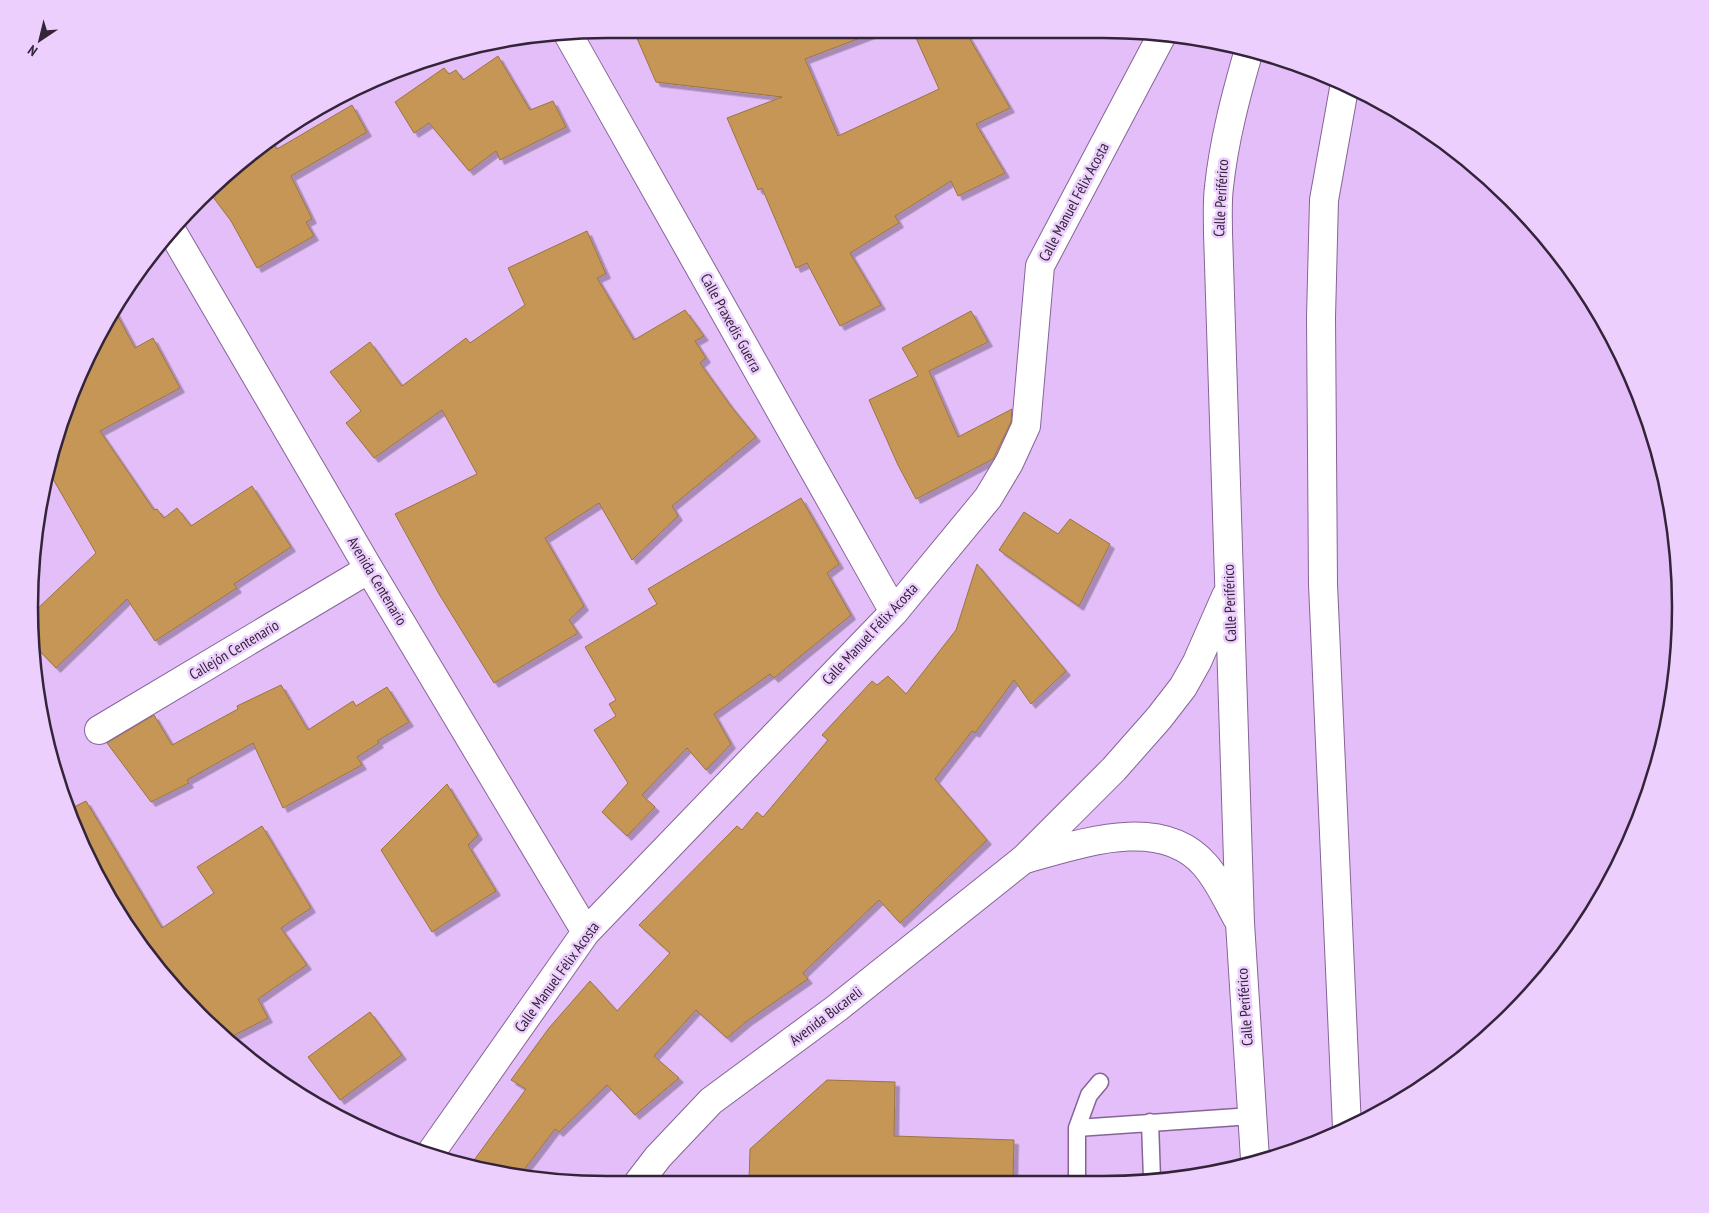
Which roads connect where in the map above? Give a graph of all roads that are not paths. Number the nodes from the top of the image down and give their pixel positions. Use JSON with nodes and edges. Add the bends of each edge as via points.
{"nodes":[{"id":1,"x":571,"y":39,"type":"edge"},
{"id":2,"x":1159,"y":41,"type":"edge"},
{"id":3,"x":1247,"y":56,"type":"edge"},
{"id":4,"x":1343,"y":91,"type":"edge"},
{"id":5,"x":175,"y":236,"type":"edge"},
{"id":6,"x":369,"y":569,"type":"junction"},
{"id":7,"x":1230,"y":588,"type":"junction"},
{"id":8,"x":894,"y":612,"type":"junction"},
{"id":9,"x":99,"y":730,"type":"dead end"},
{"id":10,"x":1024,"y":859,"type":"junction"},
{"id":11,"x":1240,"y":923,"type":"junction"},
{"id":12,"x":586,"y":932,"type":"junction"},
{"id":13,"x":1100,"y":1082,"type":"dead end"},
{"id":14,"x":1252,"y":1116,"type":"junction"},
{"id":15,"x":1347,"y":1120,"type":"edge"},
{"id":16,"x":1150,"y":1122,"type":"junction"},
{"id":17,"x":1077,"y":1128,"type":"junction"},
{"id":18,"x":434,"y":1148,"type":"edge"},
{"id":19,"x":1255,"y":1155,"type":"edge"},
{"id":20,"x":1152,"y":1173,"type":"edge"},
{"id":21,"x":643,"y":1176,"type":"edge"},
{"id":22,"x":1077,"y":1176,"type":"edge"}],
"edges":[{"from":1,"to":8,"type":"main road","name":"Calle Praxedis Guerra"},
{"from":2,"to":8,"type":"main road","name":"Calle Manuel Félix Acosta","via":[[1040,266],[1026,426],[1009,463],[988,498]]},
{"from":3,"to":7,"type":"main road","name":"Calle Periférico","via":[[1231,115],[1218,188]]},
{"from":4,"to":15,"type":"main road","via":[[1324,200],[1321,327],[1323,584]]},
{"from":5,"to":6,"type":"main road","name":"Avenida Centenario"},
{"from":6,"to":9,"type":"main road","name":"Callejón Centenario"},
{"from":6,"to":12,"type":"main road","name":"Avenida Centenario"},
{"from":7,"to":10,"type":"main road","name":"Avenida Bucareli","via":[[1198,662],[1183,687],[1114,769]]},
{"from":7,"to":11,"type":"main road","name":"Calle Periférico"},
{"from":8,"to":12,"type":"main road","name":"Calle Manuel Félix Acosta"},
{"from":10,"to":11,"type":"main road","via":[[1080,844],[1130,836],[1155,837],[1183,848],[1204,864],[1218,882]]},
{"from":10,"to":21,"type":"main road","name":"Avenida Bucareli","via":[[837,1008],[711,1101]]},
{"from":11,"to":14,"type":"main road","name":"Calle Periférico"},
{"from":12,"to":18,"type":"main road","name":"Calle Manuel Félix Acosta"},
{"from":13,"to":17,"type":"lane","via":[[1089,1095]]},
{"from":14,"to":16,"type":"lane"},
{"from":14,"to":19,"type":"main road","name":"Calle Periférico"},
{"from":16,"to":17,"type":"lane"},
{"from":16,"to":20,"type":"lane"},
{"from":17,"to":22,"type":"lane"}]}
